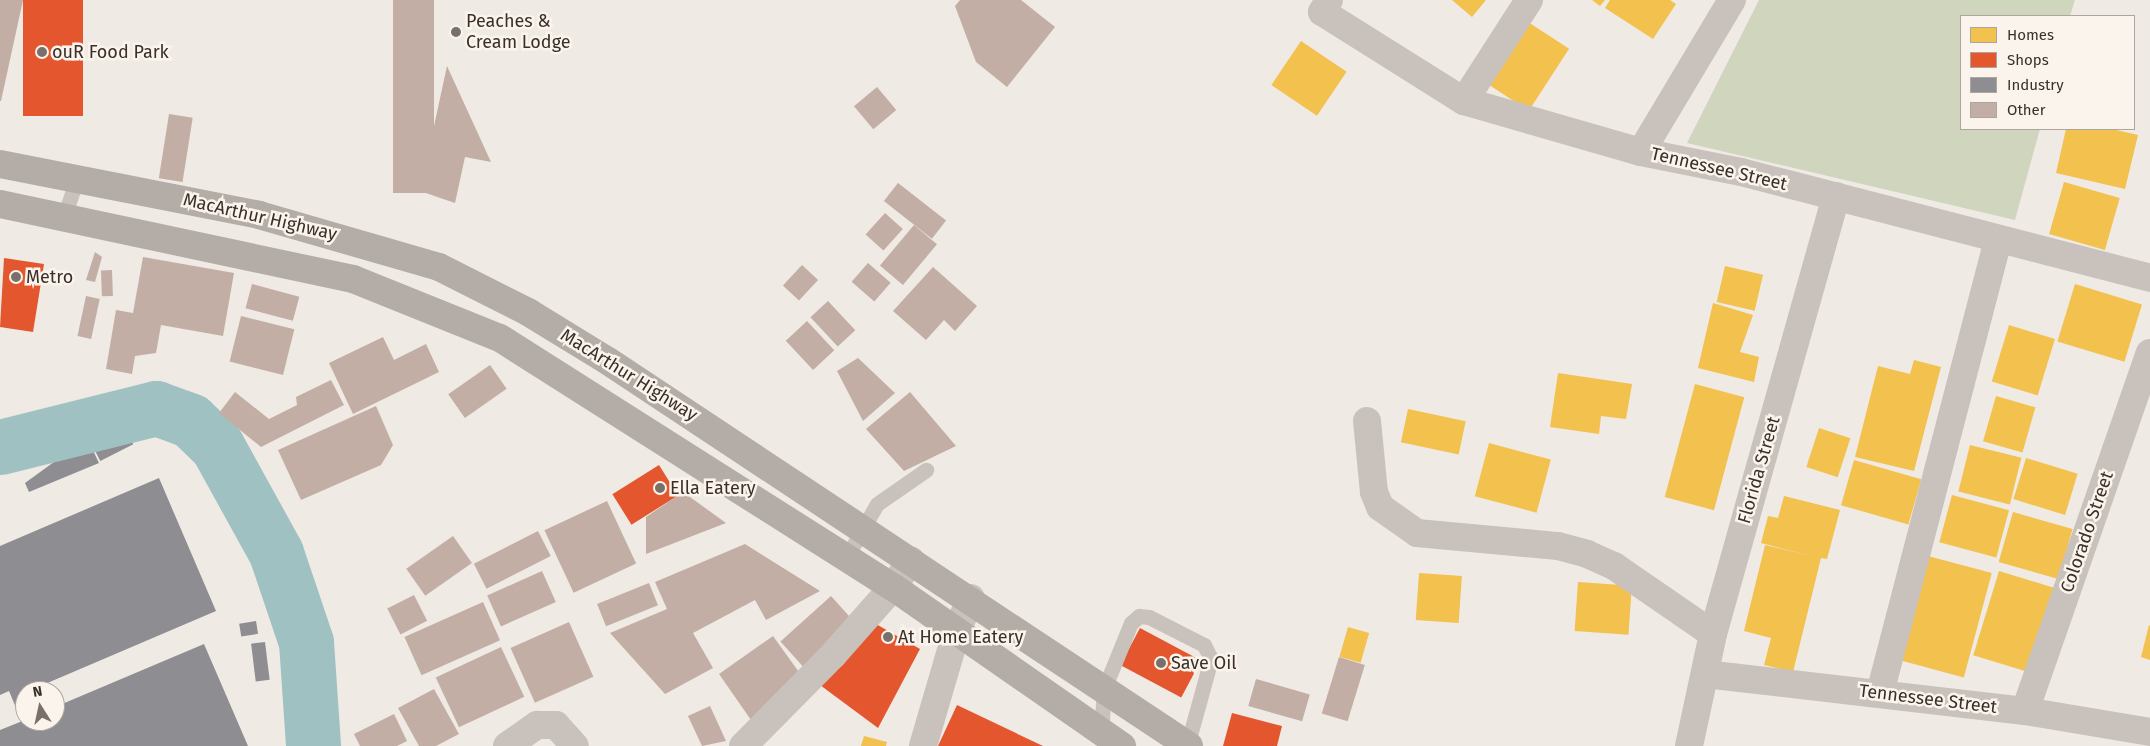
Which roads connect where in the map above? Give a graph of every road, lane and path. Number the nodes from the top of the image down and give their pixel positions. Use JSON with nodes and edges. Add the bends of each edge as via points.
{"nodes":[{"id":1,"x":1529,"y":0,"type":"edge"},
{"id":2,"x":1732,"y":0,"type":"edge"},
{"id":3,"x":1319,"y":4,"type":"edge"},
{"id":4,"x":1464,"y":100,"type":"junction"},
{"id":5,"x":1641,"y":152,"type":"junction"},
{"id":6,"x":0,"y":164,"type":"edge"},
{"id":7,"x":78,"y":178,"type":"junction"},
{"id":8,"x":1836,"y":196,"type":"junction"},
{"id":9,"x":0,"y":204,"type":"edge"},
{"id":10,"x":64,"y":217,"type":"junction"},
{"id":11,"x":1998,"y":240,"type":"junction"},
{"id":12,"x":2150,"y":278,"type":"edge"},
{"id":13,"x":2150,"y":353,"type":"edge"},
{"id":14,"x":1366,"y":421,"type":"dead end"},
{"id":15,"x":926,"y":470,"type":"dead end"},
{"id":16,"x":862,"y":527,"type":"junction"},
{"id":17,"x":845,"y":560,"type":"junction"},
{"id":18,"x":911,"y":560,"type":"junction"},
{"id":19,"x":893,"y":587,"type":"junction"},
{"id":20,"x":971,"y":598,"type":"junction"},
{"id":21,"x":956,"y":633,"type":"junction"},
{"id":22,"x":1713,"y":634,"type":"junction"},
{"id":23,"x":1704,"y":674,"type":"junction"},
{"id":24,"x":1104,"y":689,"type":"junction"},
{"id":25,"x":1880,"y":693,"type":"junction"},
{"id":26,"x":2025,"y":711,"type":"junction"},
{"id":27,"x":2150,"y":732,"type":"edge"},
{"id":28,"x":1108,"y":742,"type":"edge"},
{"id":29,"x":507,"y":746,"type":"edge"},
{"id":30,"x":575,"y":746,"type":"edge"},
{"id":31,"x":743,"y":746,"type":"edge"},
{"id":32,"x":923,"y":746,"type":"edge"},
{"id":33,"x":1188,"y":746,"type":"edge"},
{"id":34,"x":1689,"y":746,"type":"edge"}],
"edges":[{"from":1,"to":4,"type":"street"},
{"from":2,"to":5,"type":"street"},
{"from":3,"to":4,"type":"street","name":"Tennessee Street"},
{"from":4,"to":5,"type":"street","name":"Tennessee Street"},
{"from":5,"to":8,"type":"street","name":"Tennessee Street"},
{"from":6,"to":7,"type":"highway","name":"MacArthur Highway"},
{"from":7,"to":10,"type":"lane"},
{"from":7,"to":16,"type":"highway","name":"MacArthur Highway","via":[[259,214],[439,268],[574,340]]},
{"from":8,"to":11,"type":"street","name":"Tennessee Street"},
{"from":8,"to":22,"type":"street","name":"Florida Street"},
{"from":9,"to":10,"type":"highway","name":"MacArthur Highway"},
{"from":10,"to":17,"type":"highway","name":"MacArthur Highway","via":[[353,279],[500,338],[677,446]]},
{"from":11,"to":12,"type":"street","name":"Tennessee Street"},
{"from":11,"to":25,"type":"street"},
{"from":13,"to":26,"type":"street","name":"Colorado Street"},
{"from":14,"to":22,"type":"street","via":[[1377,499],[1386,512],[1416,532],[1558,546],[1587,554],[1614,566]]},
{"from":15,"to":16,"type":"lane","via":[[877,504]]},
{"from":16,"to":17,"type":"lane"},
{"from":16,"to":18,"type":"highway","name":"MacArthur Highway"},
{"from":17,"to":19,"type":"highway","name":"MacArthur Highway"},
{"from":18,"to":19,"type":"street"},
{"from":18,"to":20,"type":"highway","name":"MacArthur Highway"},
{"from":19,"to":21,"type":"highway","name":"MacArthur Highway"},
{"from":19,"to":31,"type":"street"},
{"from":20,"to":21,"type":"street"},
{"from":20,"to":24,"type":"highway","name":"MacArthur Highway"},
{"from":21,"to":28,"type":"highway","name":"MacArthur Highway"},
{"from":21,"to":32,"type":"street"},
{"from":22,"to":23,"type":"street","name":"Florida Street"},
{"from":23,"to":25,"type":"street","name":"Tennessee Street"},
{"from":23,"to":34,"type":"street","name":"Florida Street"},
{"from":24,"to":28,"type":"lane"},
{"from":24,"to":33,"type":"highway","name":"MacArthur Highway"},
{"from":24,"to":33,"type":"lane","via":[[1131,623],[1139,616],[1149,616],[1204,644],[1212,659]]},
{"from":25,"to":26,"type":"street","name":"Tennessee Street"},
{"from":26,"to":27,"type":"street","name":"Tennessee Street"},
{"from":29,"to":30,"type":"street","via":[[537,725],[556,725]]}]}
